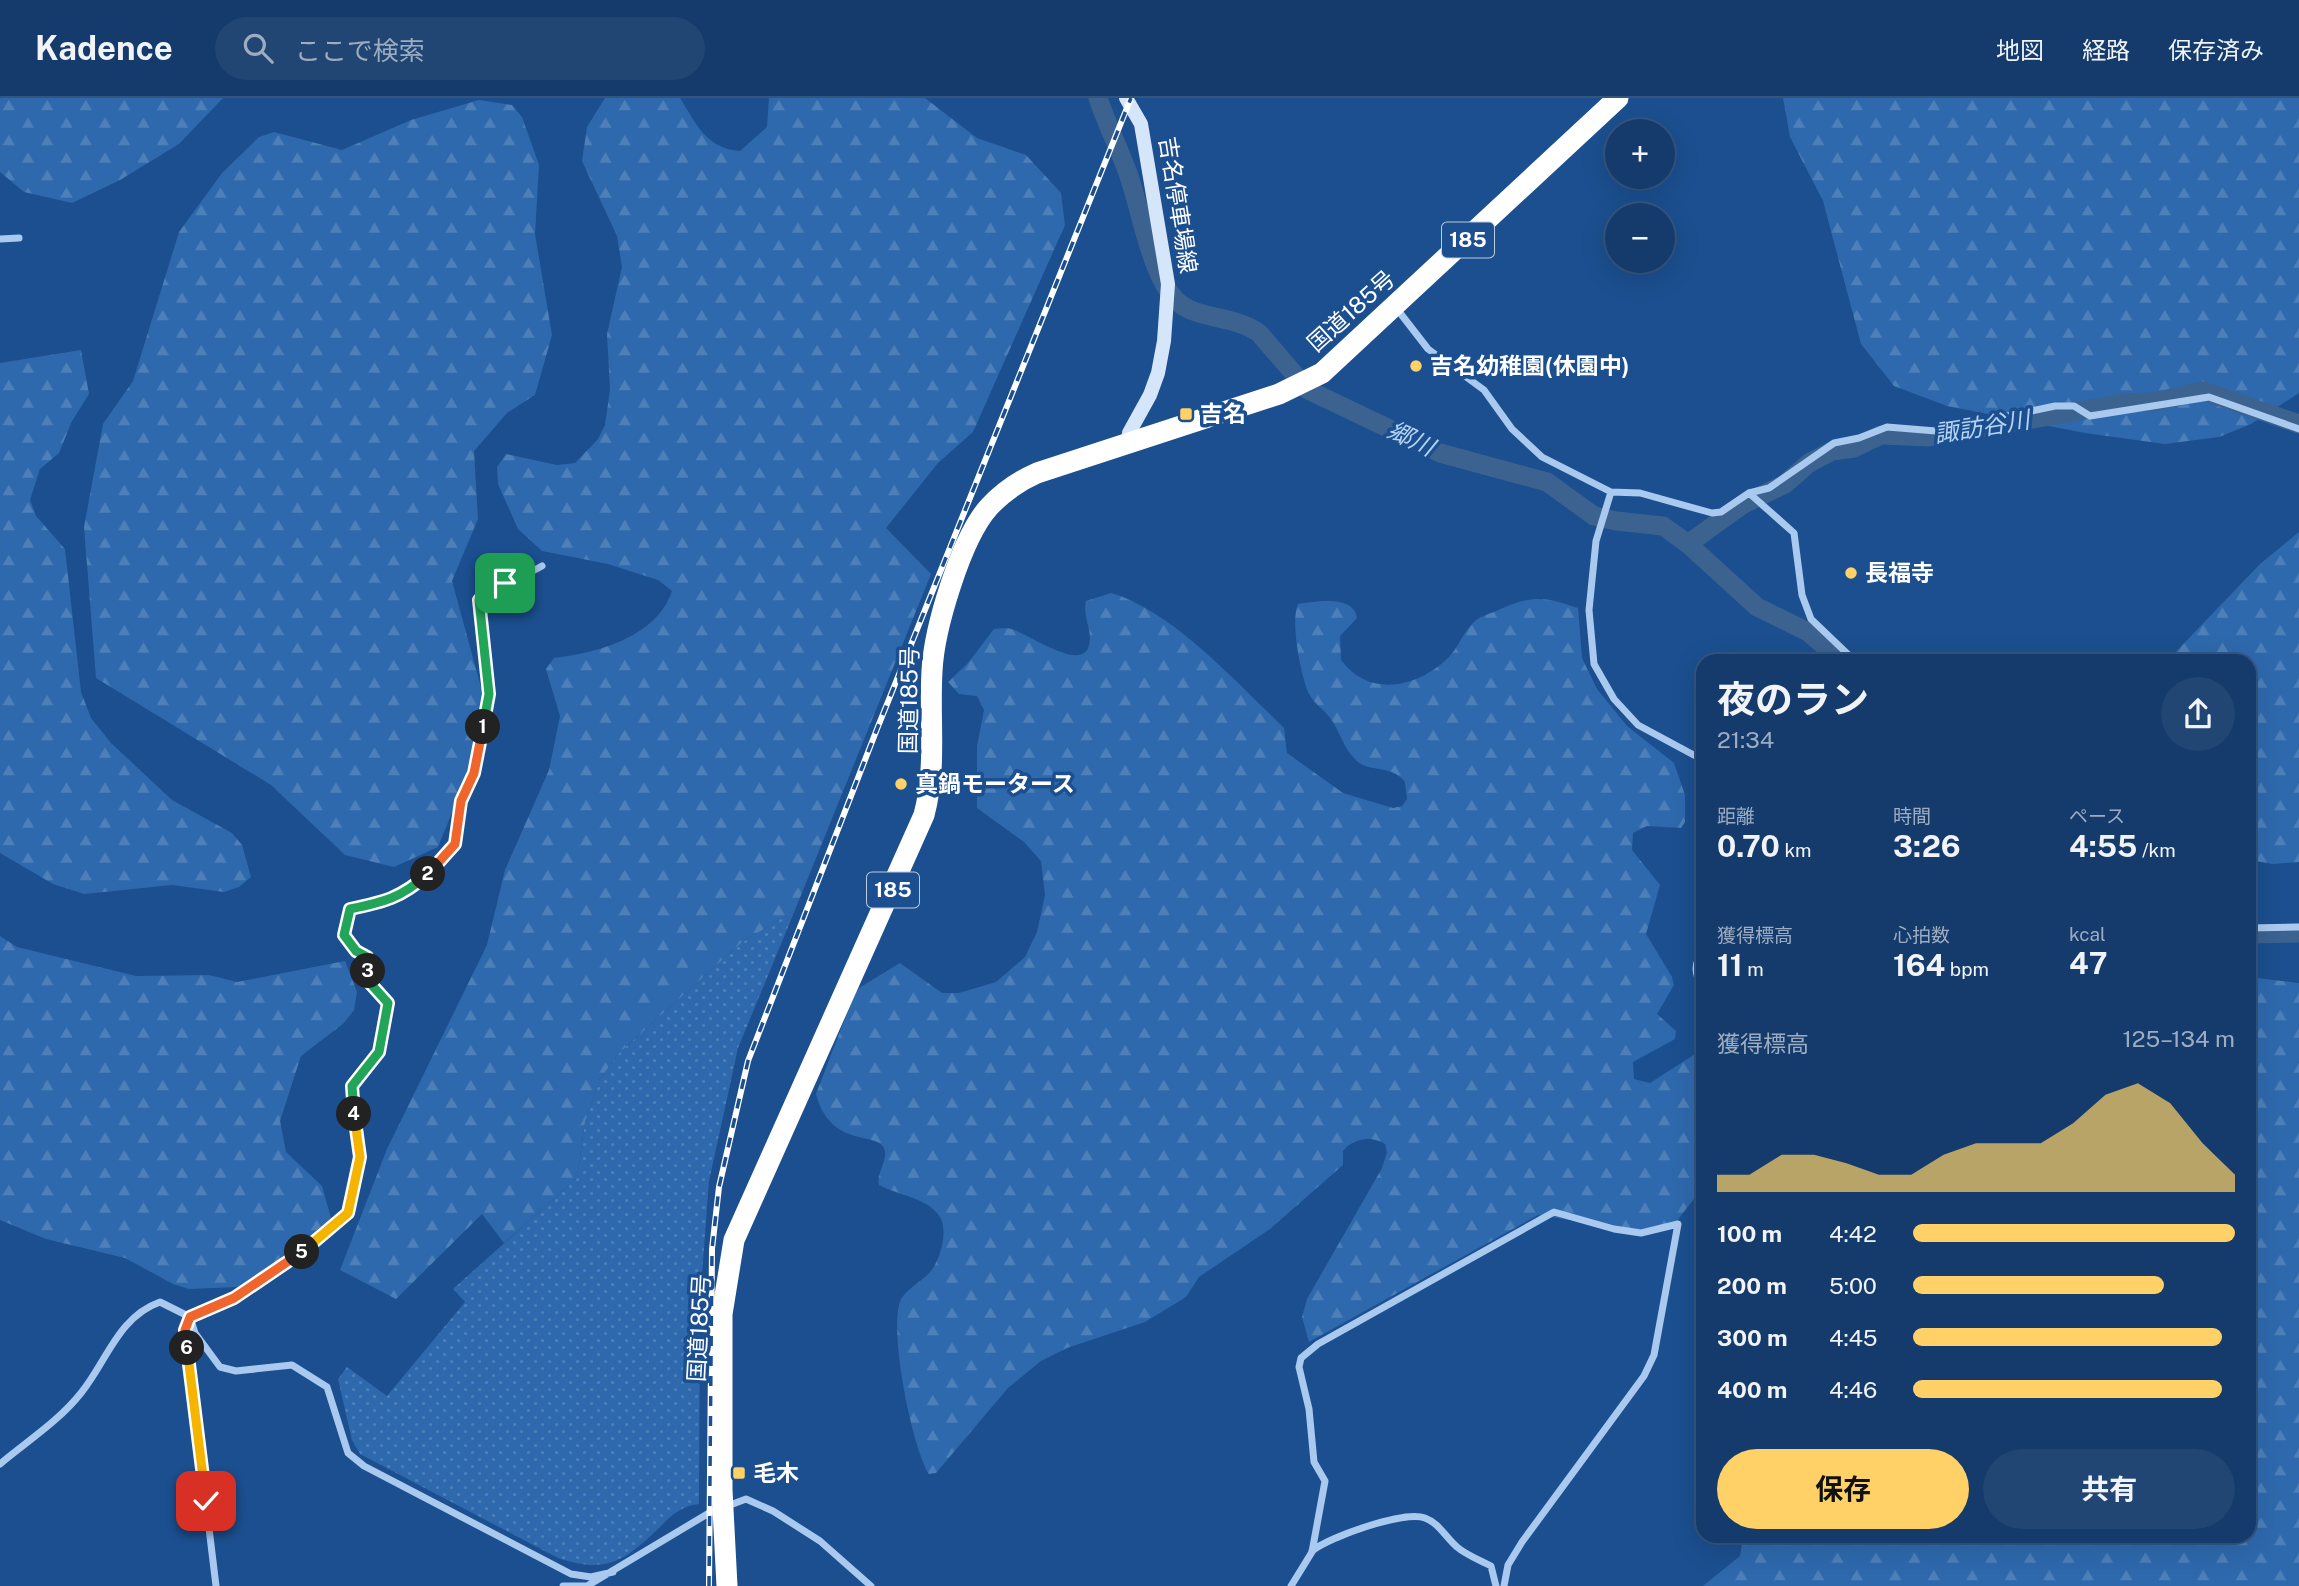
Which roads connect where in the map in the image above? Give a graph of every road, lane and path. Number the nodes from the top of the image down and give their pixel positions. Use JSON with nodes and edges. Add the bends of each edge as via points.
{"nodes":[{"id":1,"x":1126,"y":98,"type":"edge"},
{"id":2,"x":1618,"y":98,"type":"edge"},
{"id":3,"x":0,"y":239,"type":"edge"},
{"id":4,"x":19,"y":239,"type":"dead end"},
{"id":5,"x":1395,"y":307,"type":"junction"},
{"id":6,"x":2299,"y":429,"type":"edge"},
{"id":7,"x":1128,"y":443,"type":"junction"},
{"id":8,"x":1611,"y":492,"type":"junction"},
{"id":9,"x":1755,"y":496,"type":"junction"},
{"id":10,"x":542,"y":565,"type":"dead end"},
{"id":11,"x":1848,"y":654,"type":"edge"},
{"id":12,"x":1696,"y":756,"type":"edge"},
{"id":13,"x":2299,"y":927,"type":"edge"},
{"id":14,"x":2256,"y":928,"type":"edge"},
{"id":15,"x":190,"y":1317,"type":"junction"},
{"id":16,"x":0,"y":1464,"type":"edge"},
{"id":17,"x":723,"y":1507,"type":"junction"},
{"id":18,"x":1312,"y":1552,"type":"junction"},
{"id":19,"x":614,"y":1572,"type":"junction"},
{"id":20,"x":216,"y":1586,"type":"edge"},
{"id":21,"x":563,"y":1586,"type":"edge"},
{"id":22,"x":587,"y":1586,"type":"edge"},
{"id":23,"x":727,"y":1586,"type":"edge"},
{"id":24,"x":871,"y":1586,"type":"edge"},
{"id":25,"x":1291,"y":1586,"type":"edge"},
{"id":26,"x":1496,"y":1586,"type":"edge"},
{"id":27,"x":1504,"y":1586,"type":"edge"}],
"edges":[{"from":1,"to":7,"type":"main road","name":"吉名停車場線","via":[[1141,124],[1168,290],[1158,373]]},
{"from":2,"to":5,"type":"highway","name":"国道185号","number":"185"},
{"from":3,"to":4,"type":"street"},
{"from":5,"to":7,"type":"highway","name":"国道185号","number":"185","via":[[1337,362],[1295,388]]},
{"from":5,"to":8,"type":"street","via":[[1428,349],[1484,390],[1518,437],[1542,457]]},
{"from":6,"to":9,"type":"street","via":[[2209,397],[2090,416],[2078,408],[2055,406],[1936,431],[1887,427],[1834,443]]},
{"from":7,"to":17,"type":"highway","name":"国道185号","number":"185","via":[[1037,473],[1013,486],[981,519],[958,567],[933,653],[934,764],[925,815],[734,1240],[722,1314]]},
{"from":8,"to":9,"type":"street","via":[[1640,493],[1712,513]]},
{"from":8,"to":12,"type":"street","via":[[1600,525],[1589,610],[1594,664],[1614,699],[1638,725]]},
{"from":9,"to":11,"type":"street","via":[[1794,533],[1802,595],[1811,619]]},
{"from":10,"to":15,"type":"street","via":[[518,579],[493,584],[479,600],[489,694],[474,773],[461,801],[455,844],[410,890],[389,901],[350,909],[345,919],[344,935],[367,957],[369,982],[388,1003],[379,1052],[352,1086],[360,1157],[348,1213],[244,1291]]},
{"from":13,"to":14,"type":"street"},
{"from":15,"to":16,"type":"street","via":[[160,1302],[144,1308],[111,1343],[81,1393]]},
{"from":15,"to":19,"type":"street","via":[[195,1333],[220,1367],[236,1371],[292,1365],[327,1387],[348,1453],[364,1466],[572,1574],[591,1577]]},
{"from":15,"to":20,"type":"street","via":[[185,1330]]},
{"from":17,"to":19,"type":"street"},
{"from":17,"to":23,"type":"highway","name":"国道185号","number":"185"},
{"from":17,"to":24,"type":"street","via":[[746,1499],[773,1511],[820,1541]]},
{"from":18,"to":25,"type":"street"},
{"from":18,"to":26,"type":"street","via":[[1340,1536],[1422,1516],[1433,1521],[1458,1548],[1491,1566]]},
{"from":18,"to":27,"type":"street","via":[[1325,1481],[1314,1462],[1301,1358],[1318,1344],[1554,1212],[1641,1233],[1678,1224],[1654,1355],[1644,1377],[1522,1542],[1508,1565]]},
{"from":19,"to":22,"type":"street"},
{"from":21,"to":22,"type":"street"}]}
